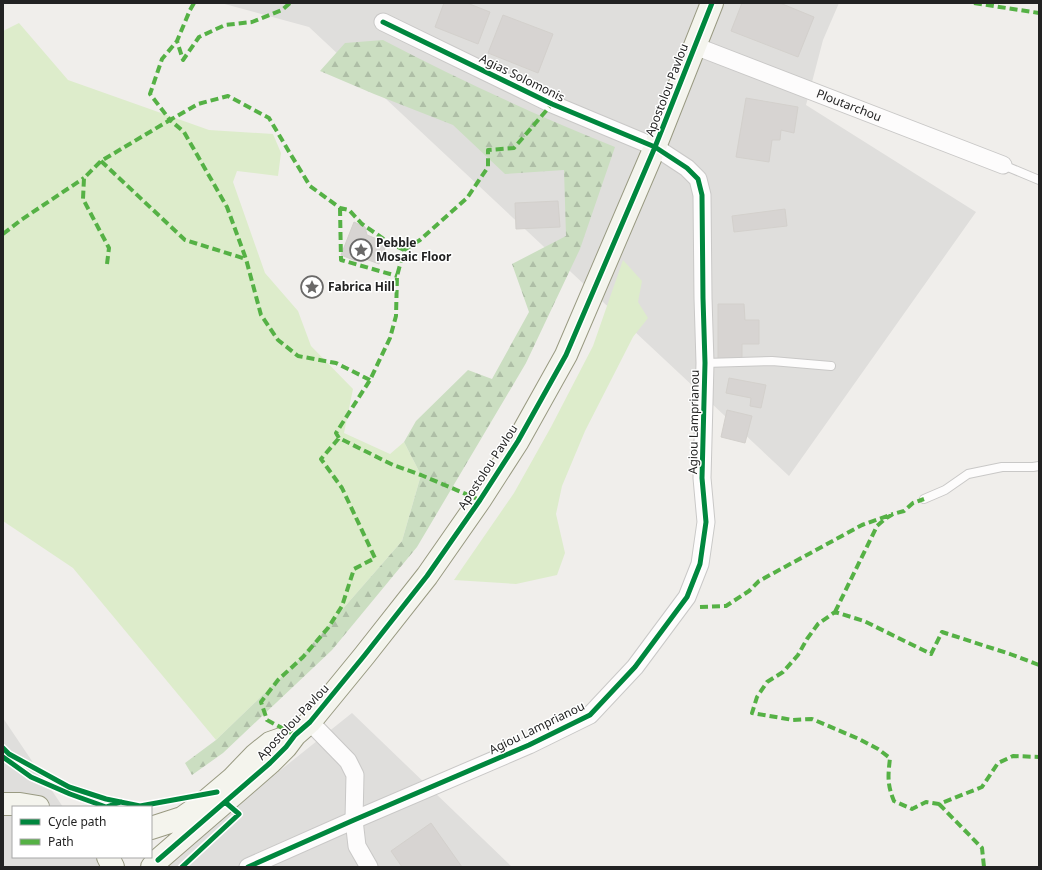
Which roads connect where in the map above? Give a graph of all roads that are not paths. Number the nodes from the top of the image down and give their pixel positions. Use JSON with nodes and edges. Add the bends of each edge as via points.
{"nodes":[{"id":1,"x":712,"y":3,"type":"edge"},
{"id":2,"x":383,"y":22,"type":"dead end"},
{"id":3,"x":695,"y":46,"type":"junction"},
{"id":4,"x":655,"y":147,"type":"junction"},
{"id":5,"x":1003,"y":165,"type":"joint"},
{"id":6,"x":1039,"y":180,"type":"edge"},
{"id":7,"x":705,"y":363,"type":"junction"},
{"id":8,"x":831,"y":366,"type":"dead end"},
{"id":9,"x":1039,"y":466,"type":"edge"},
{"id":10,"x":924,"y":499,"type":"dead end"},
{"id":11,"x":303,"y":728,"type":"junction"},
{"id":12,"x":354,"y":820,"type":"junction"},
{"id":13,"x":152,"y":828,"type":"edge"},
{"id":14,"x":108,"y":858,"type":"edge"},
{"id":15,"x":113,"y":867,"type":"edge"},
{"id":16,"x":152,"y":867,"type":"edge"},
{"id":17,"x":248,"y":867,"type":"edge"},
{"id":18,"x":369,"y":867,"type":"edge"}],
"edges":[{"from":1,"to":3,"type":"main road","name":"Apostolou Pavlou"},
{"from":2,"to":4,"type":"street","name":"Agias Solomonis","via":[[552,104]]},
{"from":3,"to":4,"type":"main road","name":"Apostolou Pavlou"},
{"from":3,"to":5,"type":"street","name":"Ploutarchou"},
{"from":4,"to":7,"type":"street","name":"Agiou Lamprianou","via":[[688,168],[698,179],[702,194]]},
{"from":4,"to":11,"type":"main road","name":"Apostolou Pavlou","via":[[566,354],[518,441],[427,576]]},
{"from":5,"to":6,"type":"lane"},
{"from":7,"to":8,"type":"lane","via":[[772,362]]},
{"from":7,"to":12,"type":"street","name":"Agiou Lamprianou","via":[[702,478],[706,522],[700,564],[687,597],[636,667],[590,716]]},
{"from":9,"to":10,"type":"lane","via":[[1002,467],[968,474],[944,490]]},
{"from":11,"to":12,"type":"street","via":[[348,761],[355,775]]},
{"from":11,"to":13,"type":"main road","name":"Apostolou Pavlou","via":[[270,743],[222,788],[182,818]]},
{"from":11,"to":16,"type":"main road","name":"Apostolou Pavlou","via":[[270,764]]},
{"from":12,"to":17,"type":"street","name":"Agiou Lamprianou"},
{"from":12,"to":18,"type":"street","via":[[356,846]]},
{"from":14,"to":15,"type":"main road"}]}
